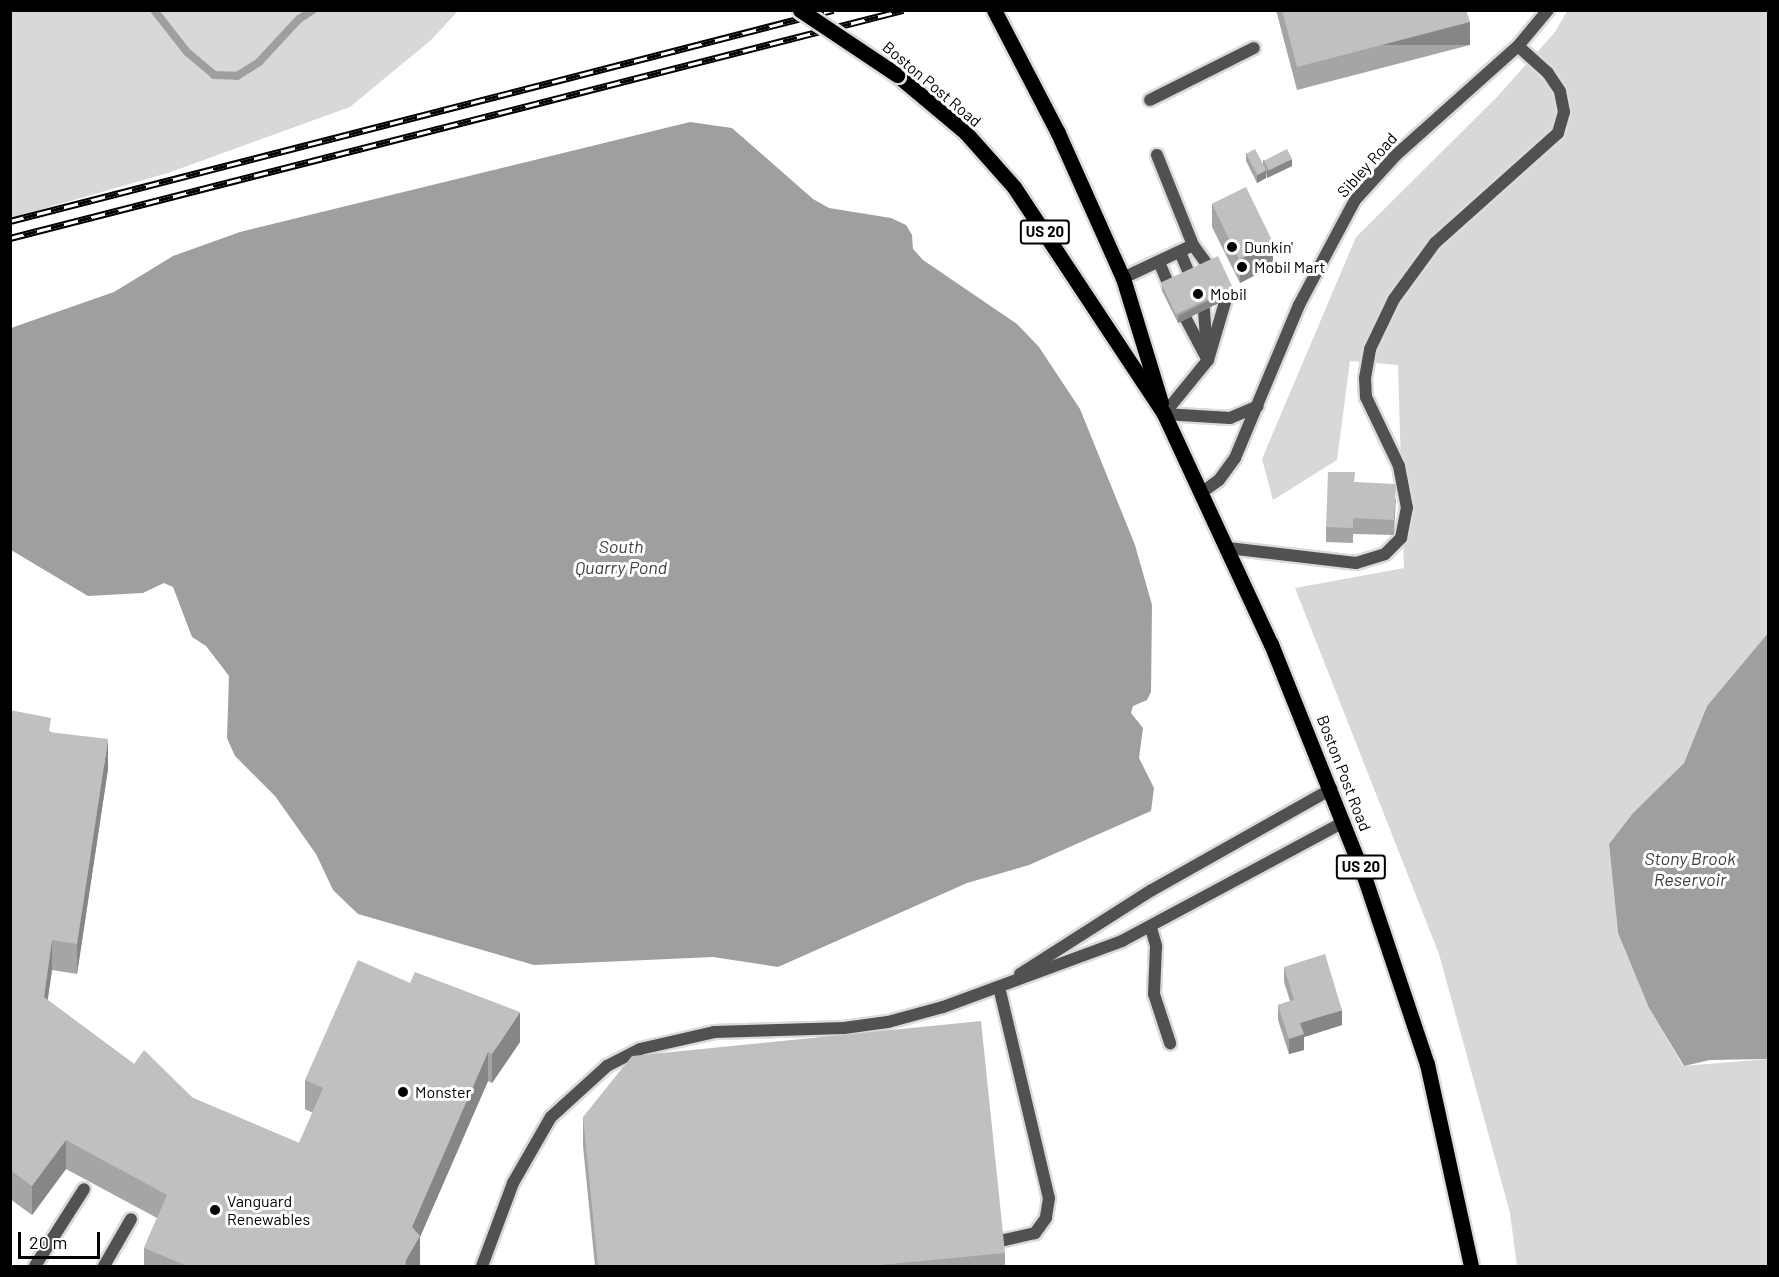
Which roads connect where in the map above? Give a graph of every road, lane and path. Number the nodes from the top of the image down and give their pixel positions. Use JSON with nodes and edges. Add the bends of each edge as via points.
{"nodes":[{"id":1,"x":800,"y":10,"type":"edge"},
{"id":2,"x":994,"y":10,"type":"edge"},
{"id":3,"x":1546,"y":12,"type":"edge"},
{"id":4,"x":1518,"y":46,"type":"junction"},
{"id":5,"x":1254,"y":48,"type":"dead end"},
{"id":6,"x":1150,"y":100,"type":"dead end"},
{"id":7,"x":1157,"y":155,"type":"dead end"},
{"id":8,"x":1193,"y":245,"type":"junction"},
{"id":9,"x":1180,"y":252,"type":"junction"},
{"id":10,"x":1159,"y":262,"type":"junction"},
{"id":11,"x":1210,"y":268,"type":"edge"},
{"id":12,"x":1123,"y":278,"type":"junction"},
{"id":13,"x":1191,"y":278,"type":"edge"},
{"id":14,"x":1170,"y":288,"type":"edge"},
{"id":15,"x":1226,"y":299,"type":"edge"},
{"id":16,"x":1204,"y":310,"type":"edge"},
{"id":17,"x":1186,"y":319,"type":"edge"},
{"id":18,"x":1208,"y":360,"type":"junction"},
{"id":19,"x":1258,"y":406,"type":"junction"},
{"id":20,"x":1164,"y":414,"type":"junction"},
{"id":21,"x":1201,"y":493,"type":"junction"},
{"id":22,"x":1228,"y":548,"type":"junction"},
{"id":23,"x":1331,"y":789,"type":"junction"},
{"id":24,"x":1344,"y":822,"type":"junction"},
{"id":25,"x":1151,"y":928,"type":"junction"},
{"id":26,"x":999,"y":987,"type":"junction"},
{"id":27,"x":1170,"y":1043,"type":"dead end"},
{"id":28,"x":84,"y":1189,"type":"dead end"},
{"id":29,"x":130,"y":1219,"type":"dead end"},
{"id":30,"x":1001,"y":1240,"type":"edge"},
{"id":31,"x":35,"y":1266,"type":"edge"},
{"id":32,"x":104,"y":1266,"type":"edge"},
{"id":33,"x":482,"y":1266,"type":"edge"},
{"id":34,"x":1471,"y":1266,"type":"edge"}],
"edges":[{"from":1,"to":20,"type":"main road","name":"Boston Post Road","number":"US 20","bridge":true,"via":[[897,75],[966,133],[1014,187]]},
{"from":2,"to":12,"type":"main road","name":"Boston Post Road","number":"US 20","via":[[1021,58]]},
{"from":3,"to":4,"type":"street","name":"Sibley Road"},
{"from":4,"to":19,"type":"street","name":"Sibley Road","via":[[1396,155],[1355,200],[1302,297]]},
{"from":4,"to":22,"type":"street","via":[[1557,85],[1564,104],[1562,126],[1554,139],[1460,217],[1427,252],[1390,306],[1367,360],[1366,397],[1393,446],[1402,477],[1407,517],[1401,538],[1384,554],[1356,563]]},
{"from":5,"to":6,"type":"street"},
{"from":7,"to":8,"type":"street"},
{"from":8,"to":9,"type":"street"},
{"from":8,"to":11,"type":"street"},
{"from":9,"to":10,"type":"street"},
{"from":9,"to":13,"type":"street"},
{"from":10,"to":12,"type":"street"},
{"from":10,"to":14,"type":"street"},
{"from":12,"to":20,"type":"main road","name":"Boston Post Road","number":"US 20"},
{"from":15,"to":18,"type":"street"},
{"from":16,"to":18,"type":"street"},
{"from":17,"to":18,"type":"street"},
{"from":18,"to":20,"type":"street"},
{"from":19,"to":20,"type":"street","via":[[1230,418]]},
{"from":19,"to":21,"type":"street","name":"Sibley Road","via":[[1228,470]]},
{"from":20,"to":21,"type":"main road","name":"Boston Post Road","number":"US 20"},
{"from":21,"to":22,"type":"main road","name":"Boston Post Road","number":"US 20"},
{"from":22,"to":23,"type":"main road","name":"Boston Post Road","number":"US 20"},
{"from":23,"to":24,"type":"main road","name":"Boston Post Road","number":"US 20"},
{"from":23,"to":26,"type":"street","via":[[1152,890]]},
{"from":24,"to":25,"type":"street"},
{"from":24,"to":34,"type":"main road","name":"Boston Post Road","number":"US 20","via":[[1420,1041],[1445,1137]]},
{"from":25,"to":26,"type":"street"},
{"from":25,"to":27,"type":"street","via":[[1156,946],[1154,994]]},
{"from":26,"to":30,"type":"street","via":[[1049,1198],[1046,1218],[1035,1233]]},
{"from":26,"to":33,"type":"street","via":[[888,1022],[679,1038],[640,1049],[607,1066],[551,1117],[531,1148],[498,1219]]},
{"from":28,"to":31,"type":"street"},
{"from":29,"to":32,"type":"street"}]}
